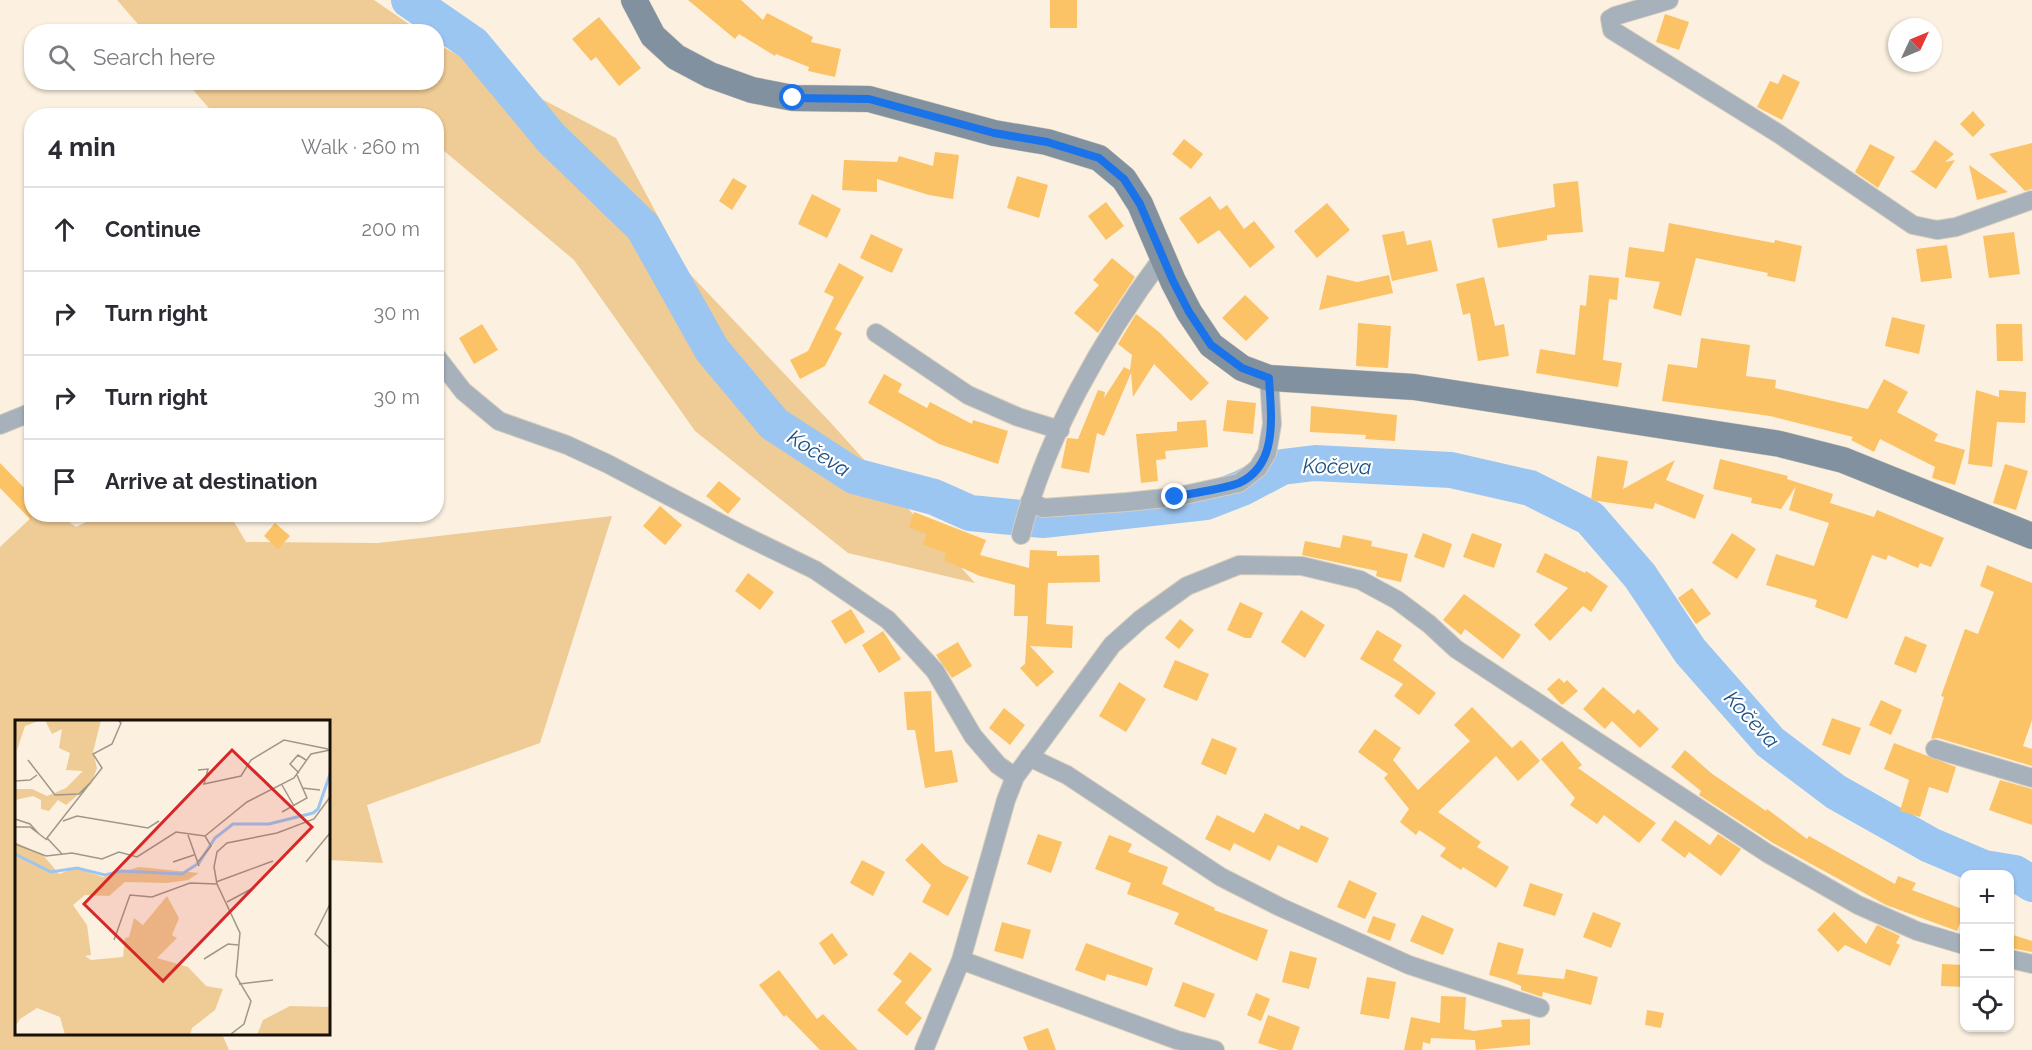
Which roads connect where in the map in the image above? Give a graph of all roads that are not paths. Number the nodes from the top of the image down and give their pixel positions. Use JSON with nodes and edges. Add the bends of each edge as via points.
{"nodes":[{"id":1,"x":634,"y":0,"type":"edge"},
{"id":2,"x":1669,"y":0,"type":"edge"},
{"id":3,"x":2032,"y":200,"type":"edge"},
{"id":4,"x":1163,"y":257,"type":"junction"},
{"id":5,"x":876,"y":333,"type":"dead end"},
{"id":6,"x":444,"y":366,"type":"edge"},
{"id":7,"x":1269,"y":378,"type":"junction"},
{"id":8,"x":24,"y":414,"type":"edge"},
{"id":9,"x":0,"y":425,"type":"edge"},
{"id":10,"x":1060,"y":430,"type":"junction"},
{"id":11,"x":1029,"y":504,"type":"junction"},
{"id":12,"x":1021,"y":533,"type":"dead end"},
{"id":13,"x":2032,"y":536,"type":"edge"},
{"id":14,"x":1935,"y":749,"type":"dead end"},
{"id":15,"x":1029,"y":757,"type":"junction"},
{"id":16,"x":1015,"y":777,"type":"junction"},
{"id":17,"x":2032,"y":778,"type":"edge"},
{"id":18,"x":1960,"y":944,"type":"edge"},
{"id":19,"x":961,"y":960,"type":"junction"},
{"id":20,"x":2014,"y":960,"type":"edge"},
{"id":21,"x":2032,"y":964,"type":"edge"},
{"id":22,"x":1540,"y":1008,"type":"dead end"},
{"id":23,"x":924,"y":1050,"type":"edge"},
{"id":24,"x":1215,"y":1050,"type":"edge"}],
"edges":[{"from":1,"to":4,"type":"main road","via":[[653,36],[676,57],[752,90],[793,98],[869,99],[1099,158],[1124,179],[1140,204]]},
{"from":2,"to":3,"type":"street","via":[[1615,16],[1610,19],[1612,30],[1779,134],[1913,225],[1937,230],[1956,227]]},
{"from":4,"to":7,"type":"main road","via":[[1189,312],[1211,345],[1242,368]]},
{"from":4,"to":10,"type":"street","via":[[1108,336]]},
{"from":5,"to":10,"type":"street","via":[[968,395]]},
{"from":6,"to":16,"type":"street","via":[[463,391],[498,421],[608,464],[815,570],[888,620],[935,671],[973,736],[998,765]]},
{"from":7,"to":11,"type":"street","via":[[1272,424],[1267,453],[1258,468],[1239,483],[1175,497],[1127,502],[1042,508]]},
{"from":7,"to":13,"type":"main road","via":[[1414,387],[1780,444],[1843,460]]},
{"from":8,"to":9,"type":"street"},
{"from":10,"to":11,"type":"street"},
{"from":11,"to":12,"type":"street"},
{"from":14,"to":17,"type":"street"},
{"from":15,"to":16,"type":"street"},
{"from":15,"to":18,"type":"street","via":[[1113,645],[1187,586],[1239,565],[1302,566],[1360,580],[1397,600],[1456,649],[1777,858],[1858,904],[1917,931]]},
{"from":15,"to":22,"type":"street","via":[[1067,775],[1221,877],[1270,902],[1409,965]]},
{"from":16,"to":19,"type":"street"},
{"from":19,"to":23,"type":"street"},
{"from":19,"to":24,"type":"street","via":[[1176,1040]]},
{"from":20,"to":21,"type":"street"}]}
